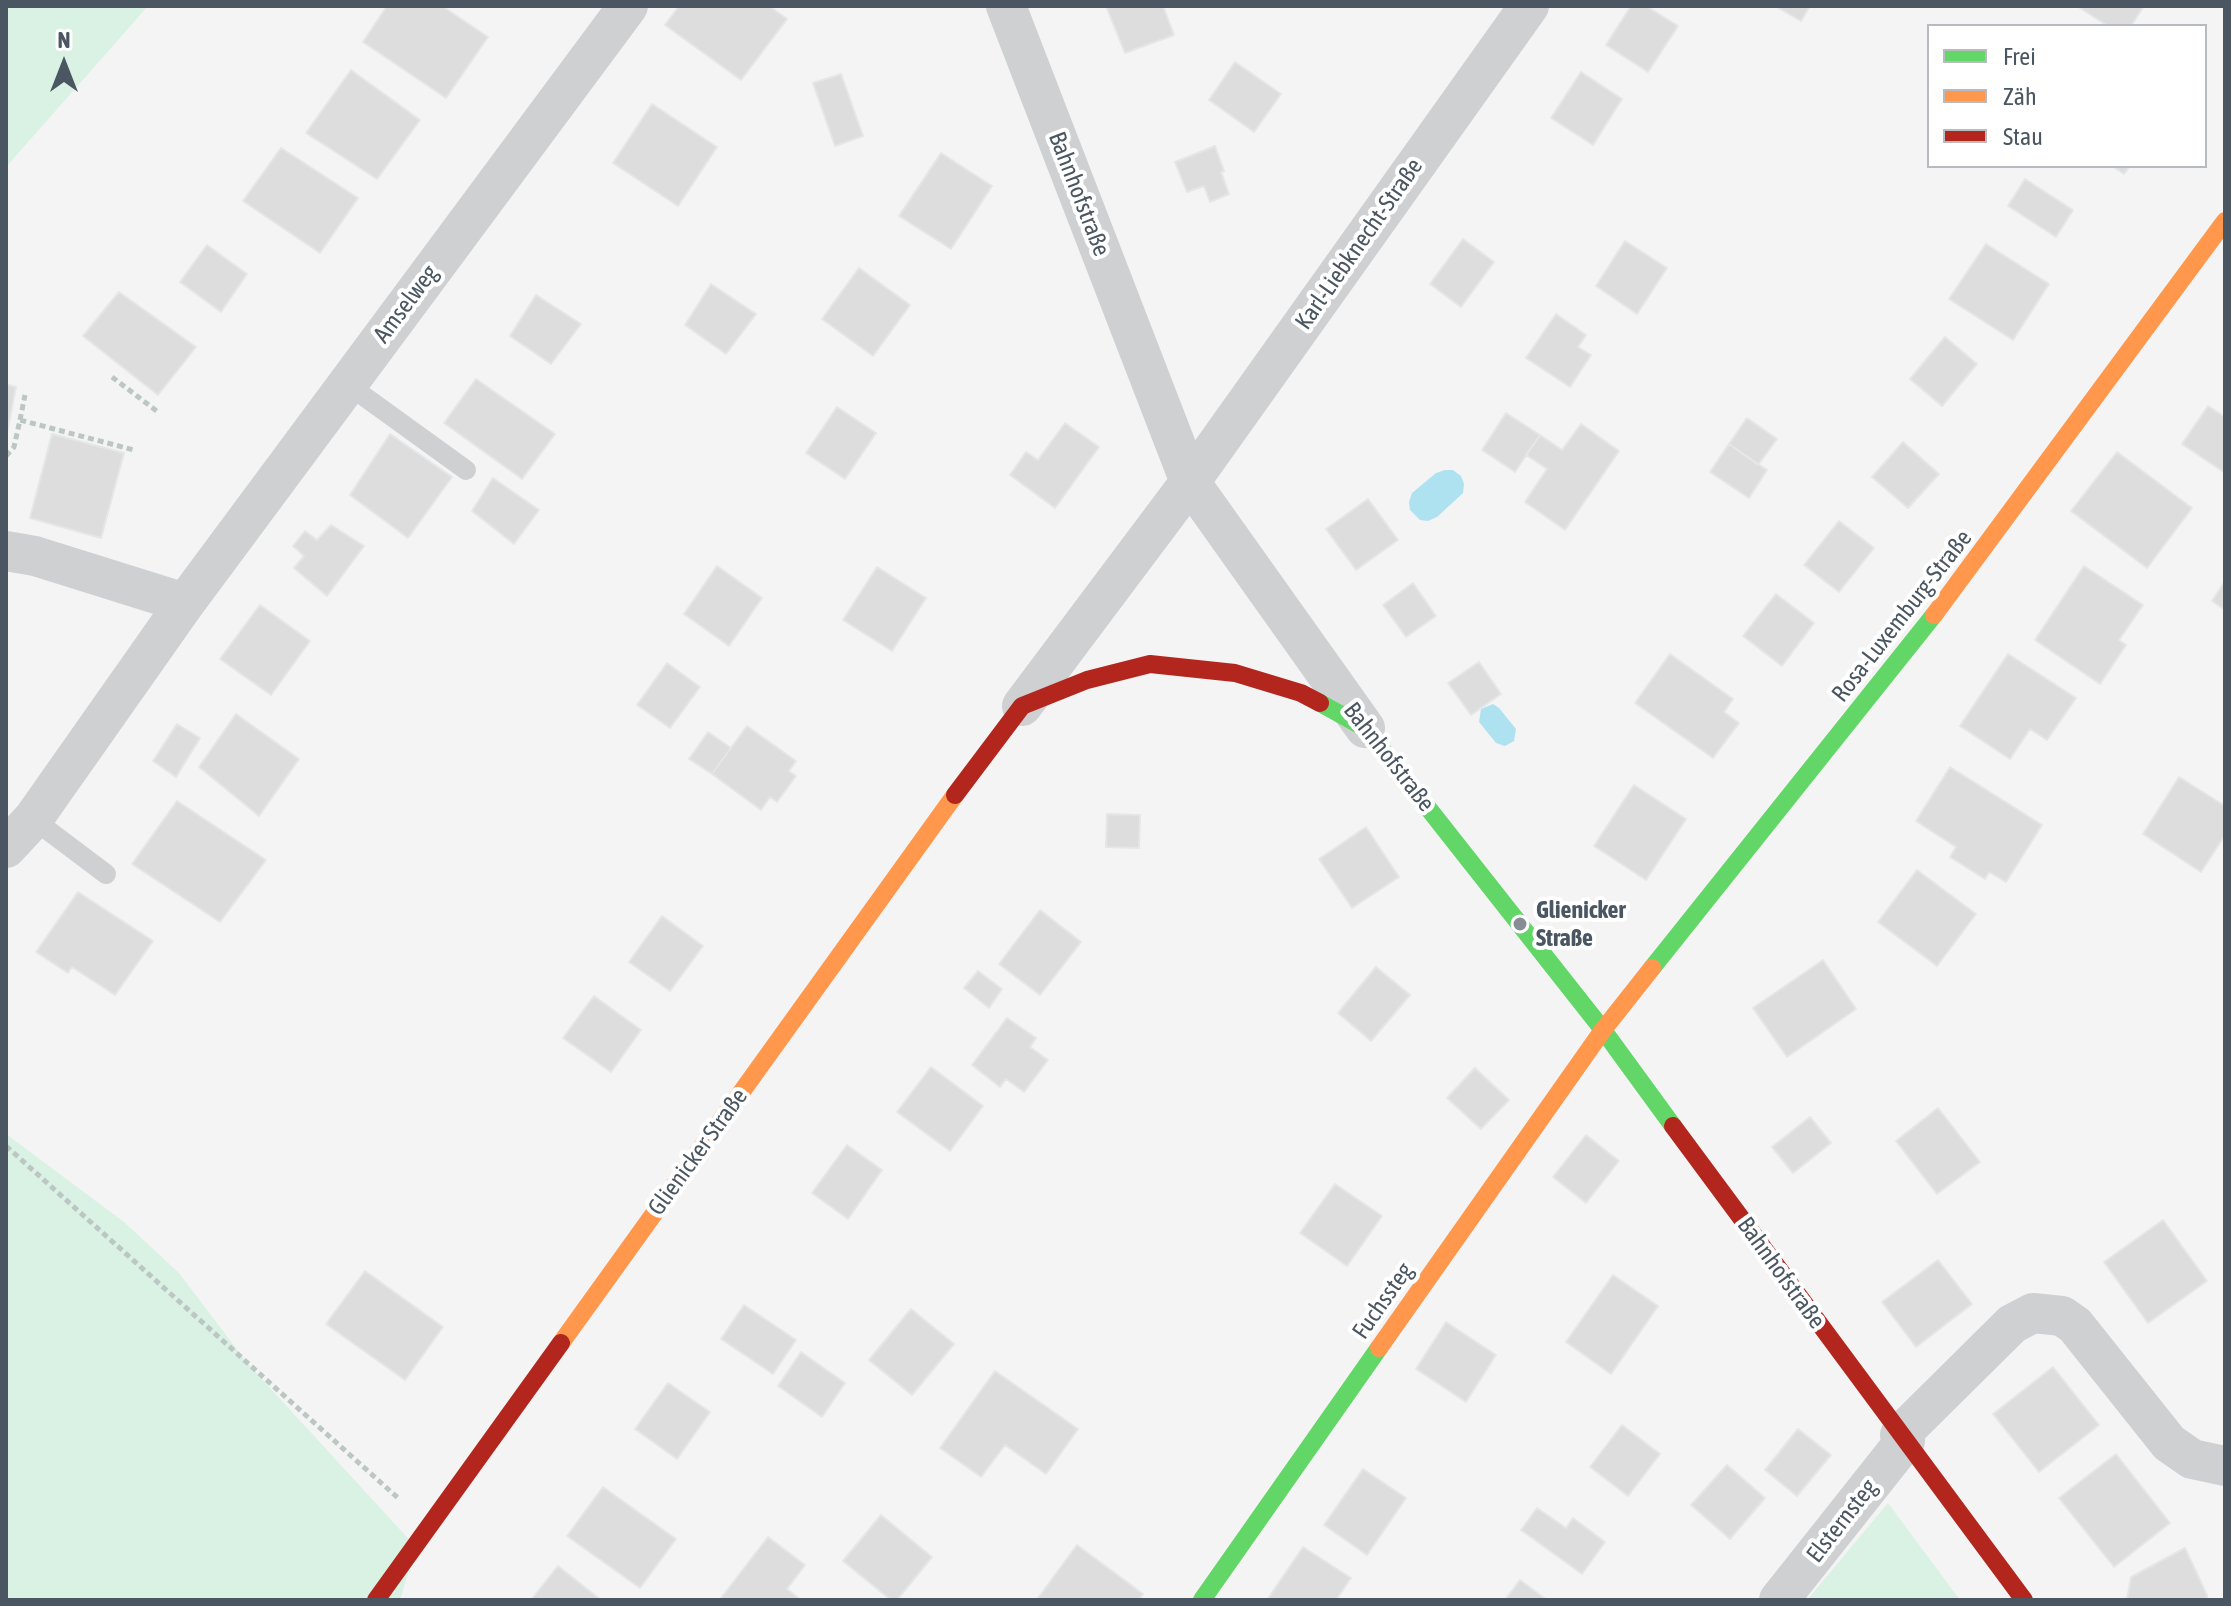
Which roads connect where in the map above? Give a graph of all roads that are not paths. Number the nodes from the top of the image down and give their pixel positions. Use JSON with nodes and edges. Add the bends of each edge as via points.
{"nodes":[{"id":1,"x":628,"y":6,"type":"edge"},
{"id":2,"x":1006,"y":6,"type":"edge"},
{"id":3,"x":1529,"y":6,"type":"edge"},
{"id":4,"x":2221,"y":235,"type":"edge"},
{"id":5,"x":347,"y":384,"type":"junction"},
{"id":6,"x":466,"y":470,"type":"dead end"},
{"id":7,"x":1190,"y":482,"type":"junction"},
{"id":8,"x":6,"y":551,"type":"edge"},
{"id":9,"x":185,"y":603,"type":"junction"},
{"id":10,"x":1022,"y":706,"type":"junction"},
{"id":11,"x":1365,"y":728,"type":"junction"},
{"id":12,"x":33,"y":819,"type":"junction"},
{"id":13,"x":6,"y":848,"type":"edge"},
{"id":14,"x":106,"y":874,"type":"dead end"},
{"id":15,"x":1603,"y":1030,"type":"junction"},
{"id":16,"x":1902,"y":1438,"type":"junction"},
{"id":17,"x":2225,"y":1466,"type":"edge"},
{"id":18,"x":376,"y":1600,"type":"edge"},
{"id":19,"x":1202,"y":1600,"type":"edge"},
{"id":20,"x":1779,"y":1600,"type":"edge"},
{"id":21,"x":2024,"y":1600,"type":"edge"}],
"edges":[{"from":1,"to":5,"type":"street","name":"Amselweg"},
{"from":2,"to":7,"type":"street","name":"Bahnhofstraße"},
{"from":3,"to":7,"type":"street","name":"Karl-Liebknecht-Straße"},
{"from":4,"to":15,"type":"street","name":"Rosa-Luxemburg-Straße","via":[[1954,591]]},
{"from":5,"to":6,"type":"lane"},
{"from":5,"to":9,"type":"street","name":"Amselweg"},
{"from":7,"to":10,"type":"street","name":"Glienicker Straße"},
{"from":7,"to":11,"type":"street","name":"Bahnhofstraße"},
{"from":8,"to":9,"type":"street"},
{"from":9,"to":12,"type":"street","name":"Amselweg"},
{"from":10,"to":11,"type":"street","via":[[1087,680],[1150,664],[1235,673],[1301,693]]},
{"from":10,"to":18,"type":"street","name":"Glienicker Straße"},
{"from":11,"to":15,"type":"street","name":"Bahnhofstraße"},
{"from":12,"to":13,"type":"street","name":"Amselweg"},
{"from":12,"to":14,"type":"lane"},
{"from":15,"to":16,"type":"street","name":"Bahnhofstraße"},
{"from":15,"to":19,"type":"street","name":"Fuchssteg"},
{"from":16,"to":17,"type":"street","via":[[2012,1324],[2033,1313],[2062,1316],[2075,1325],[2169,1443],[2192,1459]]},
{"from":16,"to":20,"type":"street","name":"Elsternsteg"},
{"from":16,"to":21,"type":"street","name":"Bahnhofstraße"}]}
